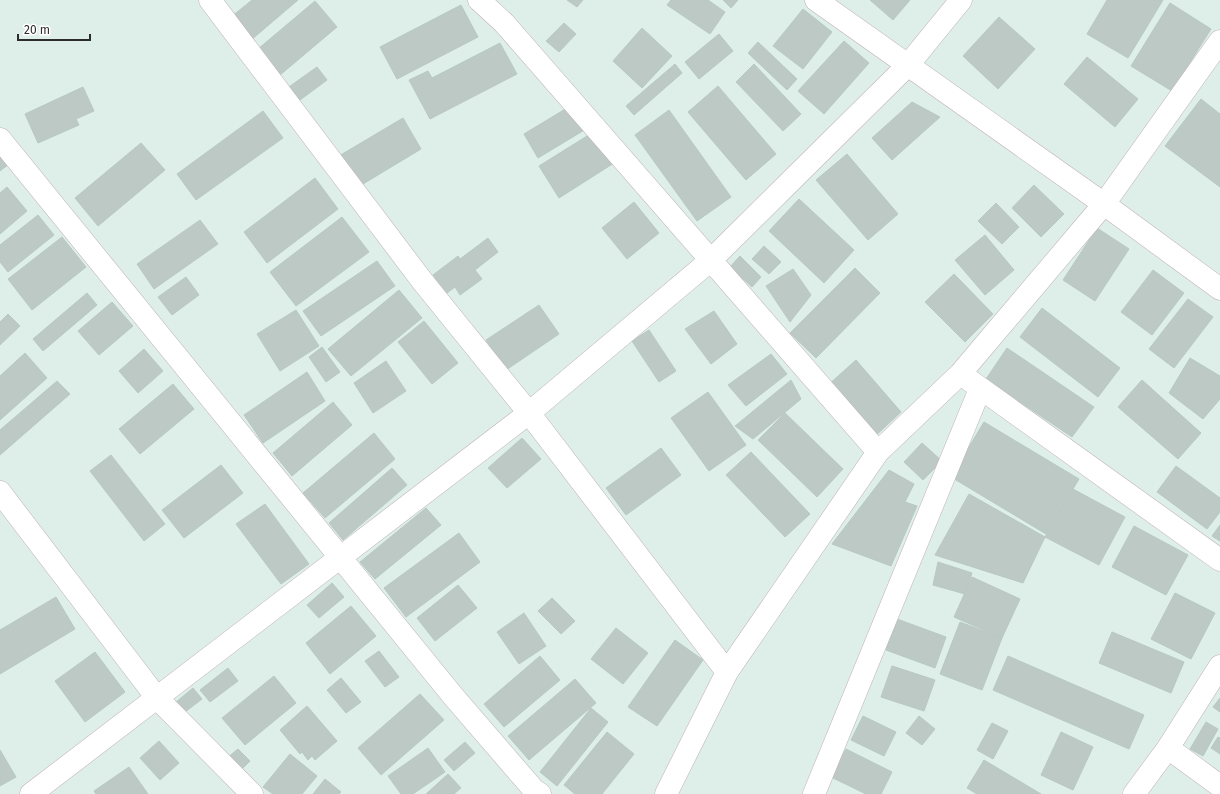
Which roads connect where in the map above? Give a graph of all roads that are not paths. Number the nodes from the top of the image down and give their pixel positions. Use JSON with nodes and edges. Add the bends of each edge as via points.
{"nodes":[{"id":1,"x":210,"y":0,"type":"edge"},
{"id":2,"x":479,"y":0,"type":"edge"},
{"id":3,"x":816,"y":0,"type":"edge"},
{"id":4,"x":960,"y":0,"type":"edge"},
{"id":5,"x":1220,"y":40,"type":"edge"},
{"id":6,"x":908,"y":65,"type":"junction"},
{"id":7,"x":0,"y":139,"type":"edge"},
{"id":8,"x":1104,"y":204,"type":"junction"},
{"id":9,"x":711,"y":260,"type":"junction"},
{"id":10,"x":1220,"y":289,"type":"edge"},
{"id":11,"x":960,"y":374,"type":"junction"},
{"id":12,"x":980,"y":389,"type":"junction"},
{"id":13,"x":529,"y":413,"type":"junction"},
{"id":14,"x":878,"y":452,"type":"junction"},
{"id":15,"x":0,"y":492,"type":"edge"},
{"id":16,"x":340,"y":558,"type":"junction"},
{"id":17,"x":1220,"y":560,"type":"edge"},
{"id":18,"x":1220,"y":666,"type":"edge"},
{"id":19,"x":726,"y":672,"type":"junction"},
{"id":20,"x":157,"y":698,"type":"junction"},
{"id":21,"x":1168,"y":748,"type":"junction"},
{"id":22,"x":1220,"y":786,"type":"edge"},
{"id":23,"x":31,"y":794,"type":"edge"},
{"id":24,"x":252,"y":794,"type":"edge"},
{"id":25,"x":540,"y":794,"type":"edge"},
{"id":26,"x":666,"y":794,"type":"edge"},
{"id":27,"x":814,"y":794,"type":"edge"},
{"id":28,"x":1134,"y":794,"type":"edge"}],
"edges":[{"from":1,"to":13,"type":"street","via":[[423,282]]},
{"from":2,"to":9,"type":"street","via":[[504,24]]},
{"from":3,"to":6,"type":"street"},
{"from":4,"to":6,"type":"street"},
{"from":5,"to":8,"type":"street"},
{"from":6,"to":8,"type":"street"},
{"from":6,"to":9,"type":"street"},
{"from":7,"to":16,"type":"street"},
{"from":8,"to":10,"type":"street"},
{"from":8,"to":11,"type":"street"},
{"from":9,"to":13,"type":"street"},
{"from":9,"to":14,"type":"street"},
{"from":11,"to":12,"type":"street"},
{"from":11,"to":14,"type":"street"},
{"from":12,"to":17,"type":"street"},
{"from":12,"to":27,"type":"street"},
{"from":13,"to":16,"type":"street"},
{"from":13,"to":19,"type":"street"},
{"from":14,"to":19,"type":"street"},
{"from":15,"to":20,"type":"street"},
{"from":16,"to":20,"type":"street"},
{"from":16,"to":25,"type":"street","via":[[453,696]]},
{"from":18,"to":21,"type":"street"},
{"from":19,"to":26,"type":"street"},
{"from":20,"to":23,"type":"street"},
{"from":20,"to":24,"type":"street"},
{"from":21,"to":22,"type":"street"},
{"from":21,"to":28,"type":"street"}]}
